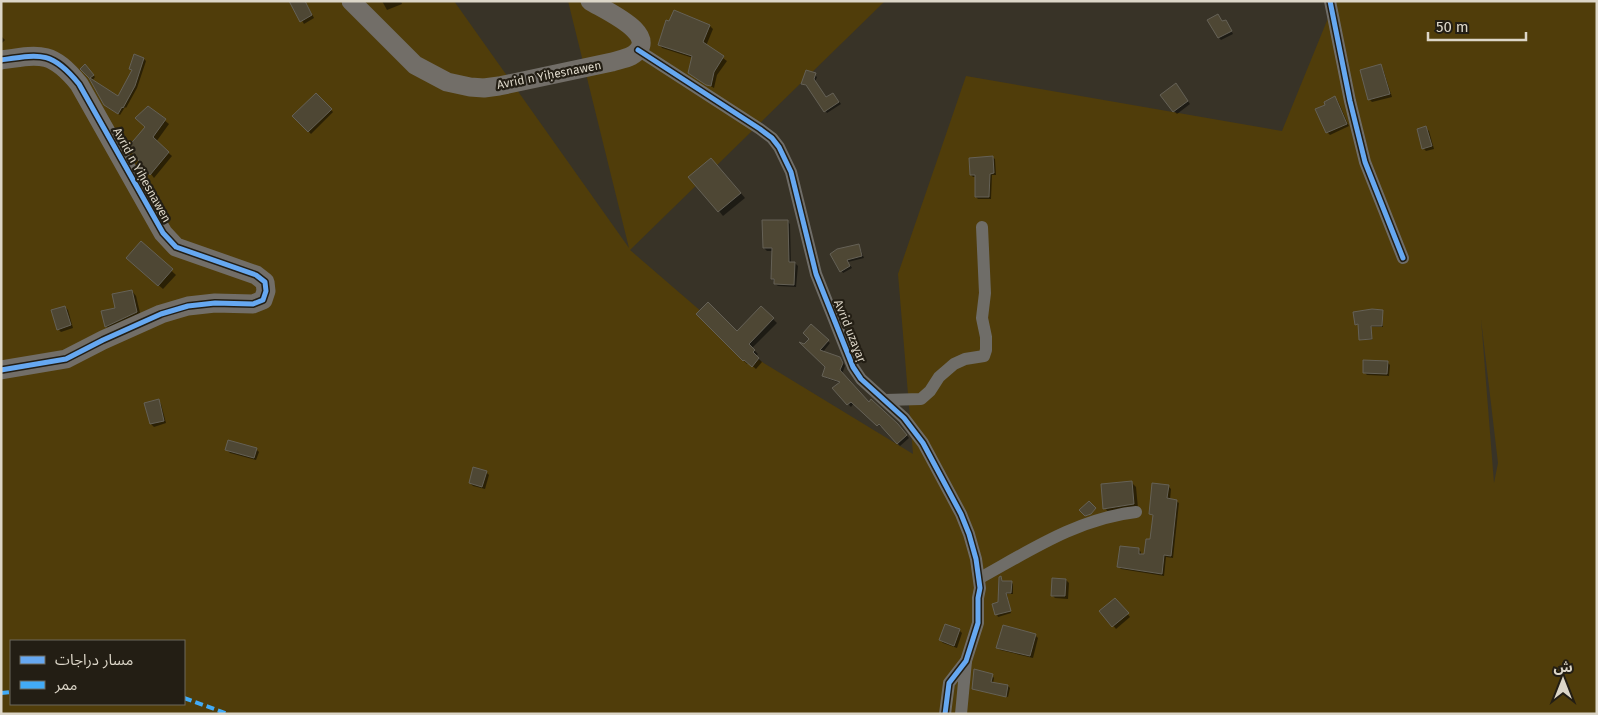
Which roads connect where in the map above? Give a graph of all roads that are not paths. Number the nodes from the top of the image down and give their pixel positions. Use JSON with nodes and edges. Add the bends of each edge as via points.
{"nodes":[{"id":1,"x":352,"y":1,"type":"edge"},
{"id":2,"x":590,"y":1,"type":"edge"},
{"id":3,"x":1330,"y":1,"type":"edge"},
{"id":4,"x":638,"y":50,"type":"junction"},
{"id":5,"x":1,"y":60,"type":"edge"},
{"id":6,"x":982,"y":227,"type":"dead end"},
{"id":7,"x":1403,"y":258,"type":"dead end"},
{"id":8,"x":1,"y":370,"type":"edge"},
{"id":9,"x":885,"y":400,"type":"junction"},
{"id":10,"x":1136,"y":512,"type":"dead end"},
{"id":11,"x":980,"y":578,"type":"junction"},
{"id":12,"x":966,"y":661,"type":"junction"},
{"id":13,"x":945,"y":714,"type":"edge"},
{"id":14,"x":961,"y":714,"type":"edge"}],
"edges":[{"from":1,"to":4,"type":"street","name":"Avrid n Yiḥesnawen","via":[[415,65],[447,82],[470,87],[500,86],[612,62],[630,57]]},
{"from":2,"to":4,"type":"street","via":[[633,26],[639,34]]},
{"from":3,"to":7,"type":"street","via":[[1365,162]]},
{"from":4,"to":9,"type":"street","name":"Avrid uzaɣaṛ","via":[[760,129],[779,147],[791,172],[816,274],[846,353],[861,379]]},
{"from":5,"to":8,"type":"street","name":"Avrid n Yiḥesnawen","via":[[30,56],[49,58],[65,66],[80,84],[163,233],[176,247],[256,275],[265,282],[266,291],[263,300],[253,304],[188,306],[160,314],[66,359]]},
{"from":6,"to":9,"type":"street","via":[[984,356],[954,364],[921,399]]},
{"from":9,"to":11,"type":"street","name":"Avrid uzaɣaṛ","via":[[918,436],[943,479],[969,534]]},
{"from":10,"to":11,"type":"street","via":[[1093,520]]},
{"from":11,"to":12,"type":"street","name":"Avrid uzaɣaṛ","via":[[978,623]]},
{"from":12,"to":13,"type":"street","name":"Avrid uzaɣaṛ","via":[[949,683]]},
{"from":12,"to":14,"type":"street"}]}
